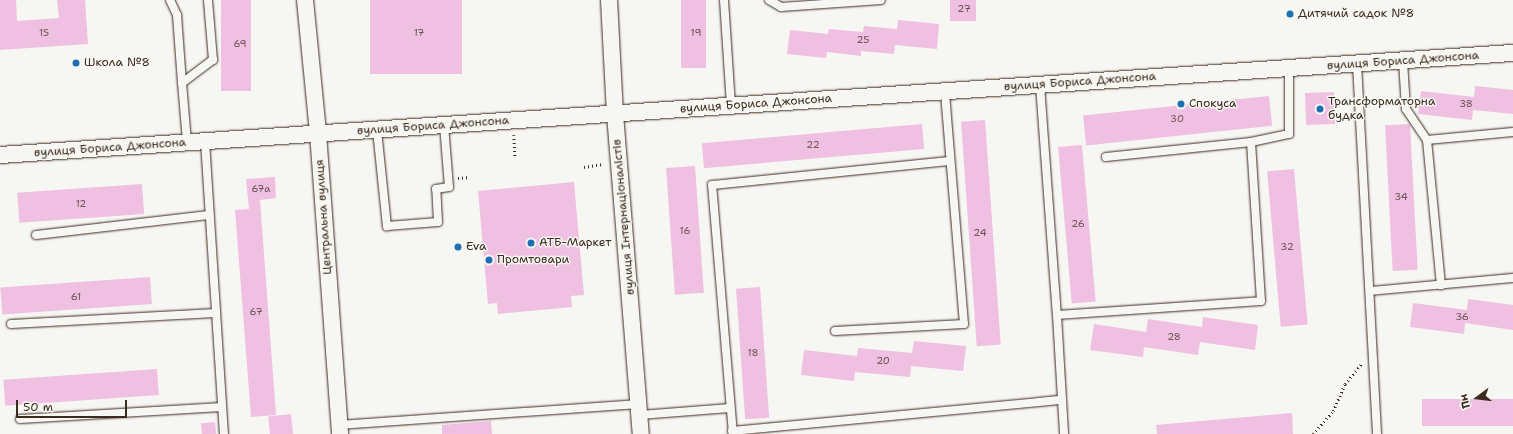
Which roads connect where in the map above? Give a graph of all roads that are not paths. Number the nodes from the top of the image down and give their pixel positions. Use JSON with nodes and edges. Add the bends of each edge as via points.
{"nodes":[{"id":1,"x":170,"y":0,"type":"edge"},
{"id":2,"x":208,"y":0,"type":"edge"},
{"id":3,"x":304,"y":0,"type":"edge"},
{"id":4,"x":609,"y":0,"type":"edge"},
{"id":5,"x":724,"y":0,"type":"edge"},
{"id":6,"x":769,"y":0,"type":"edge"},
{"id":7,"x":881,"y":0,"type":"edge"},
{"id":8,"x":1513,"y":53,"type":"edge"},
{"id":9,"x":1403,"y":61,"type":"junction"},
{"id":10,"x":1357,"y":64,"type":"junction"},
{"id":11,"x":1289,"y":68,"type":"junction"},
{"id":12,"x":182,"y":83,"type":"junction"},
{"id":13,"x":1040,"y":85,"type":"junction"},
{"id":14,"x":945,"y":91,"type":"junction"},
{"id":15,"x":731,"y":106,"type":"junction"},
{"id":16,"x":615,"y":114,"type":"junction"},
{"id":17,"x":444,"y":125,"type":"junction"},
{"id":18,"x":378,"y":130,"type":"junction"},
{"id":19,"x":1513,"y":132,"type":"edge"},
{"id":20,"x":318,"y":133,"type":"junction"},
{"id":21,"x":1427,"y":140,"type":"junction"},
{"id":22,"x":205,"y":141,"type":"junction"},
{"id":23,"x":186,"y":142,"type":"junction"},
{"id":24,"x":1251,"y":142,"type":"junction"},
{"id":25,"x":0,"y":155,"type":"edge"},
{"id":26,"x":1106,"y":157,"type":"dead end"},
{"id":27,"x":950,"y":162,"type":"junction"},
{"id":28,"x":209,"y":215,"type":"junction"},
{"id":29,"x":36,"y":235,"type":"dead end"},
{"id":30,"x":1513,"y":278,"type":"edge"},
{"id":31,"x":1441,"y":285,"type":"junction"},
{"id":32,"x":1370,"y":291,"type":"junction"},
{"id":33,"x":216,"y":313,"type":"junction"},
{"id":34,"x":1057,"y":315,"type":"junction"},
{"id":35,"x":11,"y":324,"type":"dead end"},
{"id":36,"x":835,"y":331,"type":"dead end"},
{"id":37,"x":1062,"y":400,"type":"junction"},
{"id":38,"x":222,"y":407,"type":"junction"},
{"id":39,"x":730,"y":408,"type":"junction"},
{"id":40,"x":640,"y":410,"type":"junction"},
{"id":41,"x":20,"y":418,"type":"dead end"},
{"id":42,"x":340,"y":430,"type":"edge"},
{"id":43,"x":733,"y":433,"type":"edge"},
{"id":44,"x":224,"y":434,"type":"edge"},
{"id":45,"x":641,"y":434,"type":"edge"},
{"id":46,"x":1064,"y":434,"type":"edge"},
{"id":47,"x":1377,"y":434,"type":"edge"}],
"edges":[{"from":1,"to":12,"type":"lane","via":[[176,15]]},
{"from":2,"to":12,"type":"lane","via":[[213,60]]},
{"from":3,"to":20,"type":"street","name":"Центральна вулиця"},
{"from":4,"to":16,"type":"street","name":"вулиця Інтернаціоналістів"},
{"from":5,"to":15,"type":"lane"},
{"from":6,"to":7,"type":"lane","via":[[781,7]]},
{"from":8,"to":9,"type":"street","name":"вулиця Бориса Джонсона"},
{"from":9,"to":10,"type":"street","name":"вулиця Бориса Джонсона"},
{"from":9,"to":21,"type":"lane","via":[[1406,109]]},
{"from":10,"to":11,"type":"street","name":"вулиця Бориса Джонсона"},
{"from":10,"to":32,"type":"lane"},
{"from":11,"to":13,"type":"street","name":"вулиця Бориса Джонсона"},
{"from":11,"to":24,"type":"lane","via":[[1289,134]]},
{"from":12,"to":23,"type":"lane"},
{"from":13,"to":14,"type":"street","name":"вулиця Бориса Джонсона"},
{"from":13,"to":34,"type":"lane"},
{"from":14,"to":15,"type":"street","name":"вулиця Бориса Джонсона"},
{"from":14,"to":27,"type":"lane"},
{"from":15,"to":16,"type":"street","name":"вулиця Бориса Джонсона"},
{"from":16,"to":17,"type":"street","name":"вулиця Бориса Джонсона"},
{"from":16,"to":40,"type":"street","name":"вулиця Інтернаціоналістів"},
{"from":17,"to":18,"type":"street","name":"вулиця Бориса Джонсона"},
{"from":17,"to":18,"type":"lane","via":[[449,187],[436,189],[438,222],[387,226]]},
{"from":18,"to":20,"type":"street","name":"вулиця Бориса Джонсона"},
{"from":19,"to":21,"type":"lane"},
{"from":20,"to":22,"type":"street","name":"вулиця Бориса Джонсона"},
{"from":20,"to":42,"type":"street","name":"Центральна вулиця"},
{"from":21,"to":31,"type":"lane"},
{"from":22,"to":23,"type":"street","name":"вулиця Бориса Джонсона"},
{"from":22,"to":28,"type":"lane"},
{"from":23,"to":25,"type":"street","name":"вулиця Бориса Джонсона"},
{"from":24,"to":26,"type":"lane"},
{"from":24,"to":34,"type":"lane","via":[[1261,301]]},
{"from":27,"to":36,"type":"lane","via":[[964,324]]},
{"from":27,"to":39,"type":"lane","via":[[712,185]]},
{"from":28,"to":29,"type":"lane"},
{"from":28,"to":33,"type":"lane"},
{"from":30,"to":31,"type":"lane"},
{"from":31,"to":32,"type":"lane"},
{"from":32,"to":47,"type":"lane"},
{"from":33,"to":35,"type":"lane"},
{"from":33,"to":38,"type":"lane"},
{"from":34,"to":37,"type":"lane"},
{"from":37,"to":43,"type":"lane"},
{"from":37,"to":46,"type":"lane"},
{"from":38,"to":41,"type":"lane"},
{"from":38,"to":44,"type":"lane"},
{"from":39,"to":40,"type":"lane"},
{"from":39,"to":43,"type":"lane"},
{"from":40,"to":42,"type":"lane"},
{"from":40,"to":45,"type":"street","name":"вулиця Інтернаціоналістів"}]}
